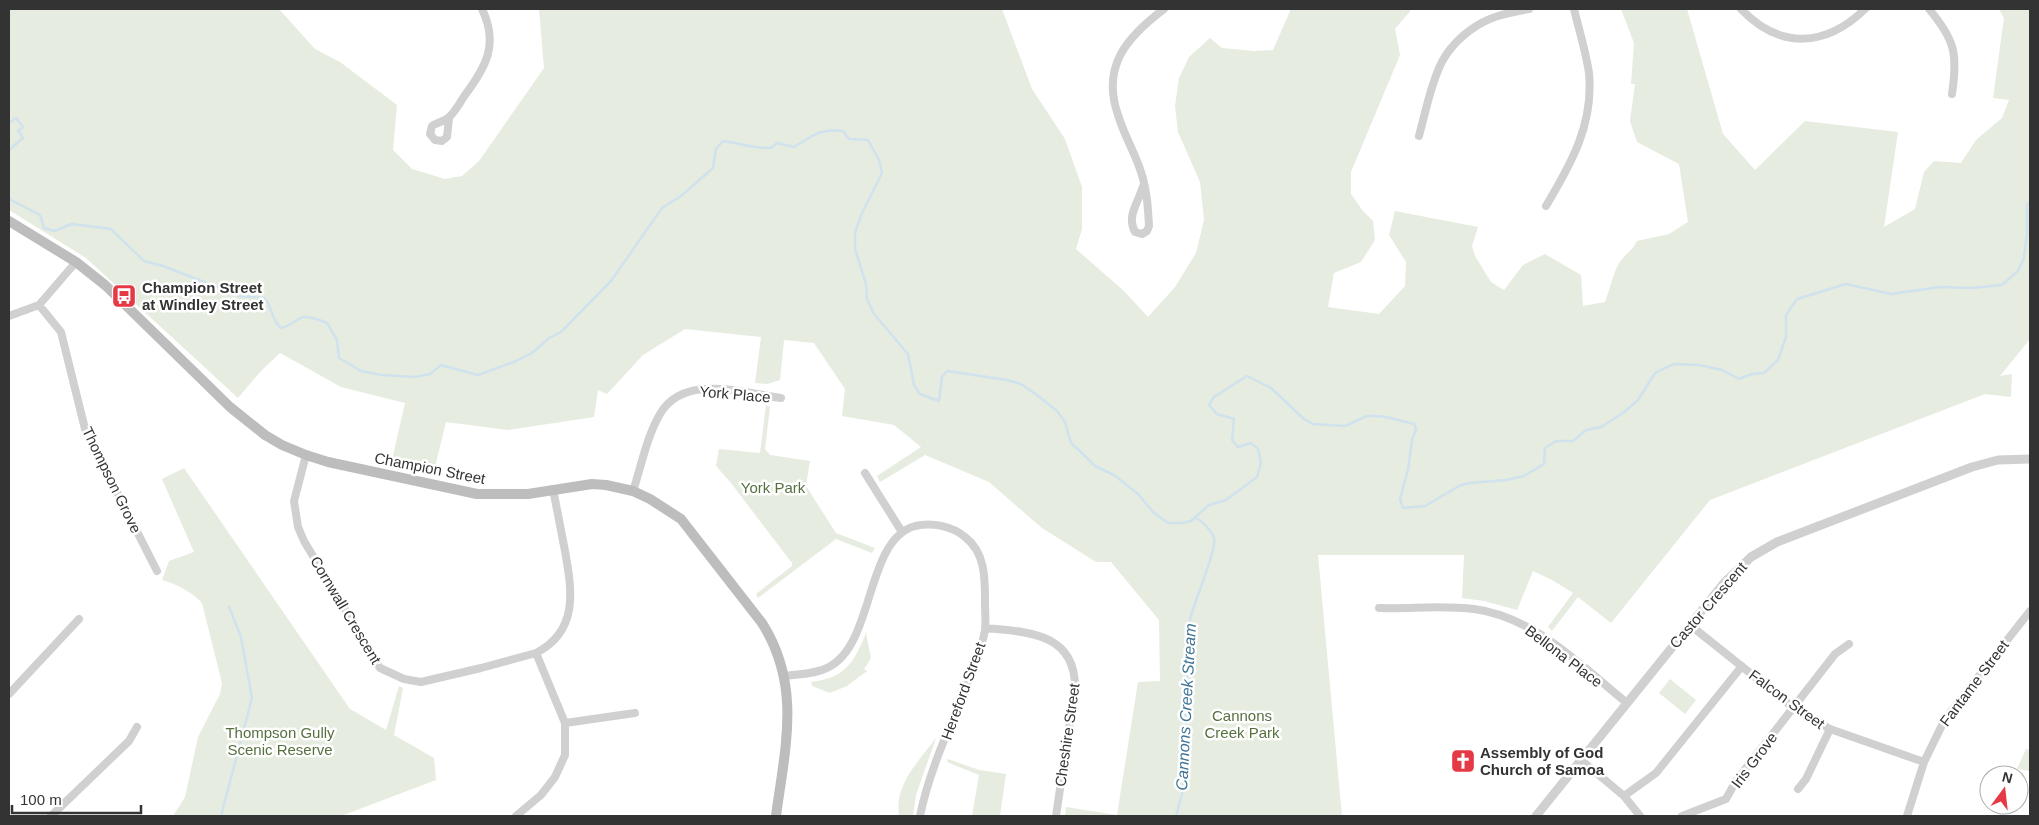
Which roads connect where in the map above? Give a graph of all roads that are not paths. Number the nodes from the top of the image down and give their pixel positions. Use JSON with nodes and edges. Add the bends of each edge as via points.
{"nodes":[{"id":1,"x":482,"y":9,"type":"edge"},
{"id":2,"x":1164,"y":9,"type":"edge"},
{"id":3,"x":1529,"y":9,"type":"edge"},
{"id":4,"x":1574,"y":9,"type":"edge"},
{"id":5,"x":1741,"y":9,"type":"edge"},
{"id":6,"x":1865,"y":9,"type":"edge"},
{"id":7,"x":1929,"y":9,"type":"edge"},
{"id":8,"x":1952,"y":94,"type":"dead end"},
{"id":9,"x":449,"y":118,"type":"dead end"},
{"id":10,"x":1419,"y":136,"type":"dead end"},
{"id":11,"x":1144,"y":184,"type":"junction"},
{"id":12,"x":1546,"y":206,"type":"dead end"},
{"id":13,"x":9,"y":221,"type":"edge"},
{"id":14,"x":76,"y":262,"type":"junction"},
{"id":15,"x":40,"y":304,"type":"junction"},
{"id":16,"x":9,"y":316,"type":"edge"},
{"id":17,"x":781,"y":398,"type":"dead end"},
{"id":18,"x":306,"y":456,"type":"junction"},
{"id":19,"x":2030,"y":459,"type":"edge"},
{"id":20,"x":865,"y":473,"type":"dead end"},
{"id":21,"x":553,"y":490,"type":"junction"},
{"id":22,"x":633,"y":491,"type":"junction"},
{"id":23,"x":902,"y":532,"type":"junction"},
{"id":24,"x":157,"y":571,"type":"dead end"},
{"id":25,"x":1378,"y":608,"type":"dead end"},
{"id":26,"x":2030,"y":611,"type":"edge"},
{"id":27,"x":80,"y":619,"type":"dead end"},
{"id":28,"x":1690,"y":625,"type":"junction"},
{"id":29,"x":985,"y":628,"type":"junction"},
{"id":30,"x":1849,"y":644,"type":"dead end"},
{"id":31,"x":536,"y":653,"type":"junction"},
{"id":32,"x":1742,"y":666,"type":"junction"},
{"id":33,"x":785,"y":676,"type":"junction"},
{"id":34,"x":9,"y":694,"type":"edge"},
{"id":35,"x":1627,"y":703,"type":"junction"},
{"id":36,"x":1794,"y":708,"type":"junction"},
{"id":37,"x":635,"y":714,"type":"dead end"},
{"id":38,"x":565,"y":723,"type":"junction"},
{"id":39,"x":137,"y":727,"type":"dead end"},
{"id":40,"x":1830,"y":729,"type":"junction"},
{"id":41,"x":1581,"y":760,"type":"junction"},
{"id":42,"x":1924,"y":762,"type":"junction"},
{"id":43,"x":1798,"y":789,"type":"dead end"},
{"id":44,"x":1624,"y":796,"type":"junction"},
{"id":45,"x":51,"y":816,"type":"edge"},
{"id":46,"x":516,"y":816,"type":"edge"},
{"id":47,"x":776,"y":816,"type":"edge"},
{"id":48,"x":920,"y":816,"type":"edge"},
{"id":49,"x":1056,"y":816,"type":"edge"},
{"id":50,"x":1536,"y":816,"type":"edge"},
{"id":51,"x":1640,"y":816,"type":"edge"},
{"id":52,"x":1682,"y":816,"type":"edge"},
{"id":53,"x":1906,"y":816,"type":"edge"}],
"edges":[{"from":1,"to":9,"type":"street","via":[[489,32],[486,62]]},
{"from":2,"to":11,"type":"street","via":[[1129,40],[1121,52],[1113,78],[1114,104]]},
{"from":3,"to":10,"type":"street","via":[[1482,23],[1468,32],[1446,55]]},
{"from":4,"to":12,"type":"street","via":[[1588,71],[1588,116],[1571,164]]},
{"from":5,"to":6,"type":"street","via":[[1769,31],[1797,39],[1816,38],[1838,30]]},
{"from":7,"to":8,"type":"street","via":[[1951,40],[1954,60]]},
{"from":11,"to":11,"type":"street","via":[[1149,226],[1142,234],[1135,232],[1132,226],[1132,213]]},
{"from":13,"to":14,"type":"main road","name":"Champion Street"},
{"from":14,"to":15,"type":"street"},
{"from":14,"to":18,"type":"main road","name":"Champion Street","via":[[249,424]]},
{"from":15,"to":16,"type":"street"},
{"from":15,"to":24,"type":"street","name":"Thompson Grove","via":[[61,332],[85,429]]},
{"from":17,"to":22,"type":"street","name":"York Place","via":[[710,389],[690,390],[675,398],[658,416]]},
{"from":18,"to":21,"type":"main road","name":"Champion Street","via":[[476,494],[528,494]]},
{"from":18,"to":31,"type":"street","name":"Cornwall Crescent","via":[[294,501],[298,527],[380,668],[404,679],[421,682]]},
{"from":19,"to":28,"type":"street","name":"Castor Crescent","via":[[1972,466],[1762,549],[1740,566]]},
{"from":20,"to":23,"type":"street"},
{"from":21,"to":22,"type":"main road","name":"Champion Street","via":[[592,484]]},
{"from":21,"to":31,"type":"street","name":"Cornwall Crescent","via":[[571,602],[568,618],[560,633],[548,647]]},
{"from":22,"to":33,"type":"main road","name":"Champion Street","via":[[673,513],[694,534],[762,623]]},
{"from":23,"to":29,"type":"street","name":"Hereford Street","via":[[916,526],[933,525],[959,532],[970,541],[983,566]]},
{"from":23,"to":33,"type":"street","via":[[884,555],[845,654],[829,667]]},
{"from":25,"to":35,"type":"street","name":"Bellona Place","via":[[1459,608],[1504,616],[1546,638]]},
{"from":26,"to":42,"type":"street","name":"Fantame Street","via":[[1945,719]]},
{"from":27,"to":34,"type":"street"},
{"from":28,"to":32,"type":"street","name":"Falcon Street"},
{"from":28,"to":35,"type":"street","name":"Castor Crescent"},
{"from":29,"to":48,"type":"street","name":"Hereford Street","via":[[927,788]]},
{"from":29,"to":49,"type":"street","name":"Cheshire Street","via":[[1041,636],[1063,650],[1071,661],[1075,687]]},
{"from":30,"to":36,"type":"street","name":"Iris Grove","via":[[1835,654]]},
{"from":31,"to":38,"type":"street"},
{"from":32,"to":36,"type":"street","name":"Falcon Street"},
{"from":32,"to":44,"type":"street","via":[[1656,773]]},
{"from":33,"to":47,"type":"main road","name":"Champion Street","via":[[788,714]]},
{"from":35,"to":41,"type":"street","name":"Castor Crescent"},
{"from":36,"to":40,"type":"street","name":"Falcon Street"},
{"from":36,"to":52,"type":"street","name":"Iris Grove","via":[[1736,781],[1726,799]]},
{"from":37,"to":38,"type":"street"},
{"from":38,"to":46,"type":"street","via":[[565,755],[555,777],[541,795]]},
{"from":39,"to":45,"type":"street","via":[[129,741]]},
{"from":40,"to":42,"type":"street","name":"Falcon Street"},
{"from":40,"to":43,"type":"street"},
{"from":41,"to":44,"type":"street"},
{"from":41,"to":50,"type":"street","name":"Castor Crescent"},
{"from":42,"to":53,"type":"street","name":"Fantame Street"},
{"from":44,"to":51,"type":"street"}]}
